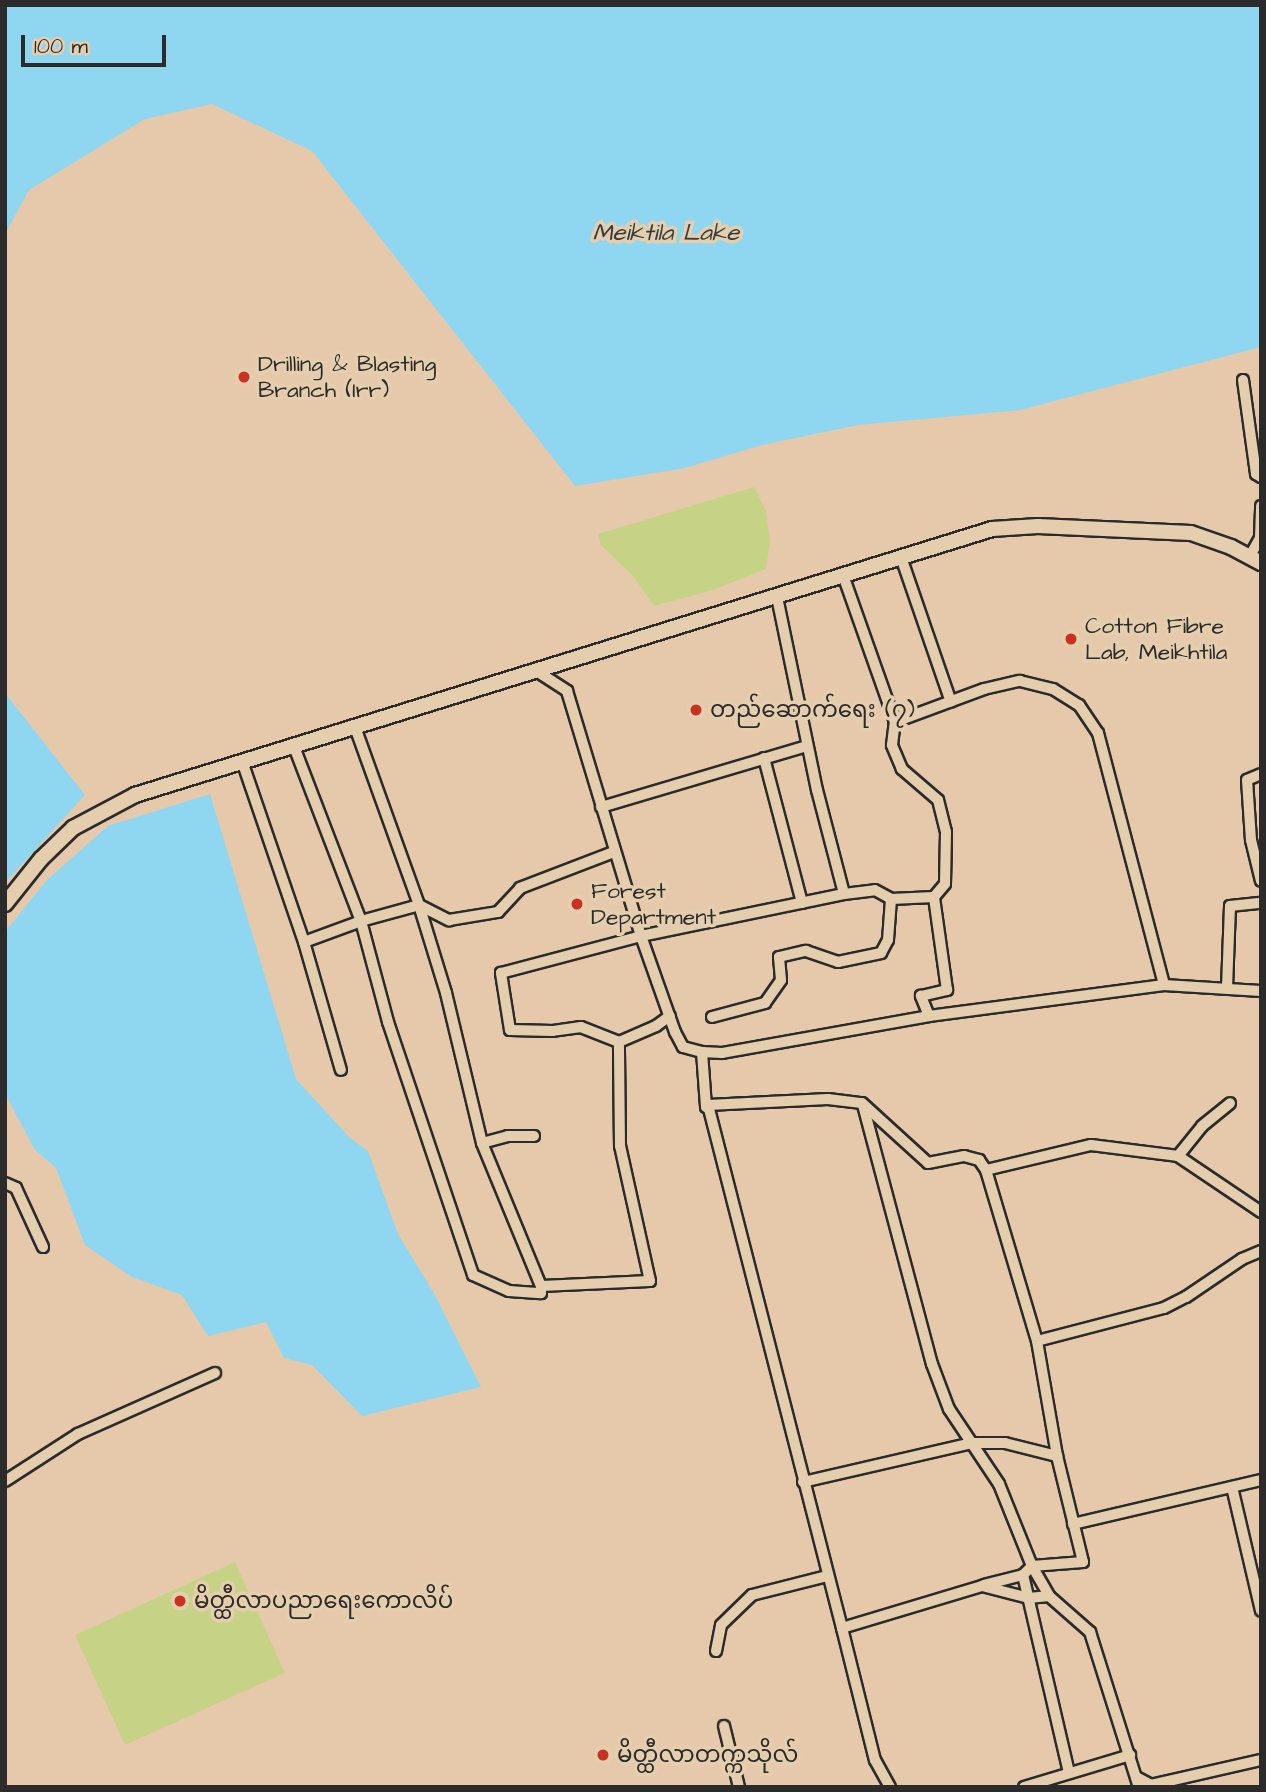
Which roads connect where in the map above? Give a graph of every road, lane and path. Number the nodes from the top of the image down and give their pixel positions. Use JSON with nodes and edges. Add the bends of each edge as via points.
{"nodes":[{"id":1,"x":1243,"y":380,"type":"dead end"},
{"id":2,"x":1261,"y":477,"type":"edge"},
{"id":3,"x":1261,"y":506,"type":"edge"},
{"id":4,"x":901,"y":557,"type":"junction"},
{"id":5,"x":1255,"y":560,"type":"edge"},
{"id":6,"x":843,"y":575,"type":"junction"},
{"id":7,"x":777,"y":597,"type":"junction"},
{"id":8,"x":538,"y":672,"type":"junction"},
{"id":9,"x":951,"y":702,"type":"junction"},
{"id":10,"x":895,"y":722,"type":"junction"},
{"id":11,"x":355,"y":727,"type":"junction"},
{"id":12,"x":293,"y":744,"type":"junction"},
{"id":13,"x":807,"y":746,"type":"junction"},
{"id":14,"x":764,"y":758,"type":"junction"},
{"id":15,"x":242,"y":761,"type":"junction"},
{"id":16,"x":1261,"y":774,"type":"edge"},
{"id":17,"x":601,"y":807,"type":"junction"},
{"id":18,"x":614,"y":852,"type":"junction"},
{"id":19,"x":1261,"y":881,"type":"edge"},
{"id":20,"x":844,"y":894,"type":"junction"},
{"id":21,"x":934,"y":897,"type":"junction"},
{"id":22,"x":891,"y":899,"type":"junction"},
{"id":23,"x":1261,"y":902,"type":"edge"},
{"id":24,"x":802,"y":903,"type":"junction"},
{"id":25,"x":5,"y":904,"type":"edge"},
{"id":26,"x":419,"y":905,"type":"junction"},
{"id":27,"x":361,"y":921,"type":"junction"},
{"id":28,"x":641,"y":936,"type":"junction"},
{"id":29,"x":304,"y":942,"type":"junction"},
{"id":30,"x":1164,"y":985,"type":"junction"},
{"id":31,"x":1227,"y":988,"type":"junction"},
{"id":32,"x":1261,"y":991,"type":"edge"},
{"id":33,"x":670,"y":1016,"type":"junction"},
{"id":34,"x":929,"y":1016,"type":"junction"},
{"id":35,"x":712,"y":1017,"type":"dead end"},
{"id":36,"x":619,"y":1042,"type":"junction"},
{"id":37,"x":702,"y":1052,"type":"junction"},
{"id":38,"x":341,"y":1070,"type":"dead end"},
{"id":39,"x":1230,"y":1103,"type":"dead end"},
{"id":40,"x":862,"y":1104,"type":"junction"},
{"id":41,"x":708,"y":1105,"type":"junction"},
{"id":42,"x":534,"y":1136,"type":"dead end"},
{"id":43,"x":482,"y":1143,"type":"junction"},
{"id":44,"x":1178,"y":1156,"type":"junction"},
{"id":45,"x":986,"y":1170,"type":"junction"},
{"id":46,"x":5,"y":1184,"type":"edge"},
{"id":47,"x":1261,"y":1212,"type":"edge"},
{"id":48,"x":43,"y":1247,"type":"dead end"},
{"id":49,"x":1261,"y":1251,"type":"edge"},
{"id":50,"x":541,"y":1286,"type":"junction"},
{"id":51,"x":1037,"y":1341,"type":"junction"},
{"id":52,"x":215,"y":1373,"type":"dead end"},
{"id":53,"x":972,"y":1443,"type":"junction"},
{"id":54,"x":1057,"y":1456,"type":"junction"},
{"id":55,"x":1261,"y":1480,"type":"edge"},
{"id":56,"x":5,"y":1481,"type":"edge"},
{"id":57,"x":803,"y":1482,"type":"junction"},
{"id":58,"x":1232,"y":1487,"type":"junction"},
{"id":59,"x":1073,"y":1524,"type":"junction"},
{"id":60,"x":1032,"y":1566,"type":"junction"},
{"id":61,"x":1023,"y":1575,"type":"junction"},
{"id":62,"x":827,"y":1576,"type":"junction"},
{"id":63,"x":982,"y":1586,"type":"junction"},
{"id":64,"x":1049,"y":1596,"type":"junction"},
{"id":65,"x":1029,"y":1598,"type":"junction"},
{"id":66,"x":1261,"y":1611,"type":"edge"},
{"id":67,"x":842,"y":1628,"type":"junction"},
{"id":68,"x":716,"y":1651,"type":"dead end"},
{"id":69,"x":724,"y":1726,"type":"dead end"},
{"id":70,"x":1130,"y":1755,"type":"junction"},
{"id":71,"x":1261,"y":1760,"type":"edge"},
{"id":72,"x":1069,"y":1773,"type":"junction"},
{"id":73,"x":1138,"y":1782,"type":"edge"},
{"id":74,"x":739,"y":1787,"type":"edge"},
{"id":75,"x":890,"y":1787,"type":"edge"},
{"id":76,"x":1024,"y":1787,"type":"edge"}],
"edges":[{"from":1,"to":2,"type":"street","via":[[1256,474]]},
{"from":3,"to":5,"type":"street"},
{"from":4,"to":5,"type":"street","via":[[992,529],[1038,526],[1191,533]]},
{"from":4,"to":6,"type":"street"},
{"from":4,"to":9,"type":"street"},
{"from":6,"to":7,"type":"street"},
{"from":6,"to":10,"type":"street"},
{"from":7,"to":8,"type":"street"},
{"from":7,"to":13,"type":"street"},
{"from":8,"to":11,"type":"street"},
{"from":8,"to":17,"type":"street","via":[[567,691]]},
{"from":9,"to":10,"type":"street"},
{"from":9,"to":30,"type":"street","via":[[1020,681],[1052,689],[1079,705],[1098,733]]},
{"from":10,"to":21,"type":"street","via":[[892,745],[902,769],[938,800],[946,832],[944,884]]},
{"from":11,"to":12,"type":"street"},
{"from":11,"to":26,"type":"street"},
{"from":12,"to":15,"type":"street"},
{"from":12,"to":27,"type":"street"},
{"from":13,"to":14,"type":"street"},
{"from":13,"to":20,"type":"street"},
{"from":14,"to":17,"type":"street"},
{"from":14,"to":24,"type":"street"},
{"from":15,"to":25,"type":"street","via":[[135,795],[74,828],[41,859]]},
{"from":15,"to":29,"type":"street"},
{"from":16,"to":19,"type":"street","via":[[1247,780],[1251,840]]},
{"from":17,"to":18,"type":"street"},
{"from":18,"to":26,"type":"street","via":[[520,888],[498,912],[449,920]]},
{"from":18,"to":28,"type":"street"},
{"from":20,"to":22,"type":"street","via":[[875,890]]},
{"from":20,"to":24,"type":"street"},
{"from":21,"to":22,"type":"street"},
{"from":21,"to":34,"type":"street","via":[[947,990],[921,996]]},
{"from":22,"to":35,"type":"street","via":[[888,940],[881,953],[838,961],[806,951],[779,957],[781,980],[765,1003]]},
{"from":23,"to":31,"type":"street","via":[[1230,906]]},
{"from":24,"to":28,"type":"street"},
{"from":26,"to":27,"type":"street"},
{"from":26,"to":43,"type":"street","via":[[446,993]]},
{"from":27,"to":29,"type":"street"},
{"from":27,"to":50,"type":"street","via":[[388,1022],[472,1275],[509,1291],[541,1293]]},
{"from":28,"to":33,"type":"street"},
{"from":28,"to":36,"type":"street","via":[[502,973],[510,1030],[581,1027]]},
{"from":29,"to":38,"type":"street"},
{"from":30,"to":31,"type":"street"},
{"from":30,"to":34,"type":"street"},
{"from":31,"to":32,"type":"street"},
{"from":33,"to":36,"type":"street"},
{"from":33,"to":37,"type":"street","via":[[683,1047]]},
{"from":34,"to":37,"type":"street","via":[[722,1053]]},
{"from":36,"to":50,"type":"street","via":[[620,1146],[650,1281]]},
{"from":37,"to":41,"type":"street"},
{"from":39,"to":44,"type":"street","via":[[1202,1126]]},
{"from":40,"to":41,"type":"street","via":[[828,1099]]},
{"from":40,"to":45,"type":"street","via":[[928,1163],[964,1156],[979,1160]]},
{"from":40,"to":53,"type":"street","via":[[932,1364],[949,1409]]},
{"from":41,"to":57,"type":"street"},
{"from":42,"to":43,"type":"street"},
{"from":43,"to":50,"type":"street"},
{"from":44,"to":45,"type":"street","via":[[1091,1145]]},
{"from":44,"to":47,"type":"street"},
{"from":45,"to":51,"type":"street"},
{"from":46,"to":48,"type":"street","via":[[16,1188]]},
{"from":49,"to":51,"type":"street","via":[[1164,1308]]},
{"from":51,"to":54,"type":"street"},
{"from":52,"to":56,"type":"street","via":[[78,1434]]},
{"from":53,"to":54,"type":"street","via":[[1005,1443]]},
{"from":53,"to":57,"type":"street"},
{"from":53,"to":60,"type":"street","via":[[999,1484]]},
{"from":54,"to":59,"type":"street"},
{"from":55,"to":58,"type":"street"},
{"from":57,"to":62,"type":"street"},
{"from":58,"to":59,"type":"street"},
{"from":58,"to":66,"type":"street"},
{"from":59,"to":60,"type":"street","via":[[1083,1562]]},
{"from":60,"to":61,"type":"street"},
{"from":60,"to":64,"type":"street"},
{"from":61,"to":63,"type":"street"},
{"from":61,"to":65,"type":"street"},
{"from":62,"to":67,"type":"street"},
{"from":62,"to":68,"type":"street","via":[[752,1595],[721,1625]]},
{"from":63,"to":65,"type":"street"},
{"from":63,"to":67,"type":"street"},
{"from":64,"to":65,"type":"street"},
{"from":64,"to":70,"type":"street","via":[[1090,1632]]},
{"from":65,"to":72,"type":"street"},
{"from":67,"to":75,"type":"street","via":[[875,1760]]},
{"from":69,"to":74,"type":"street"},
{"from":70,"to":72,"type":"street"},
{"from":70,"to":73,"type":"street"},
{"from":71,"to":73,"type":"street","via":[[1151,1785]]},
{"from":72,"to":76,"type":"street"}]}
